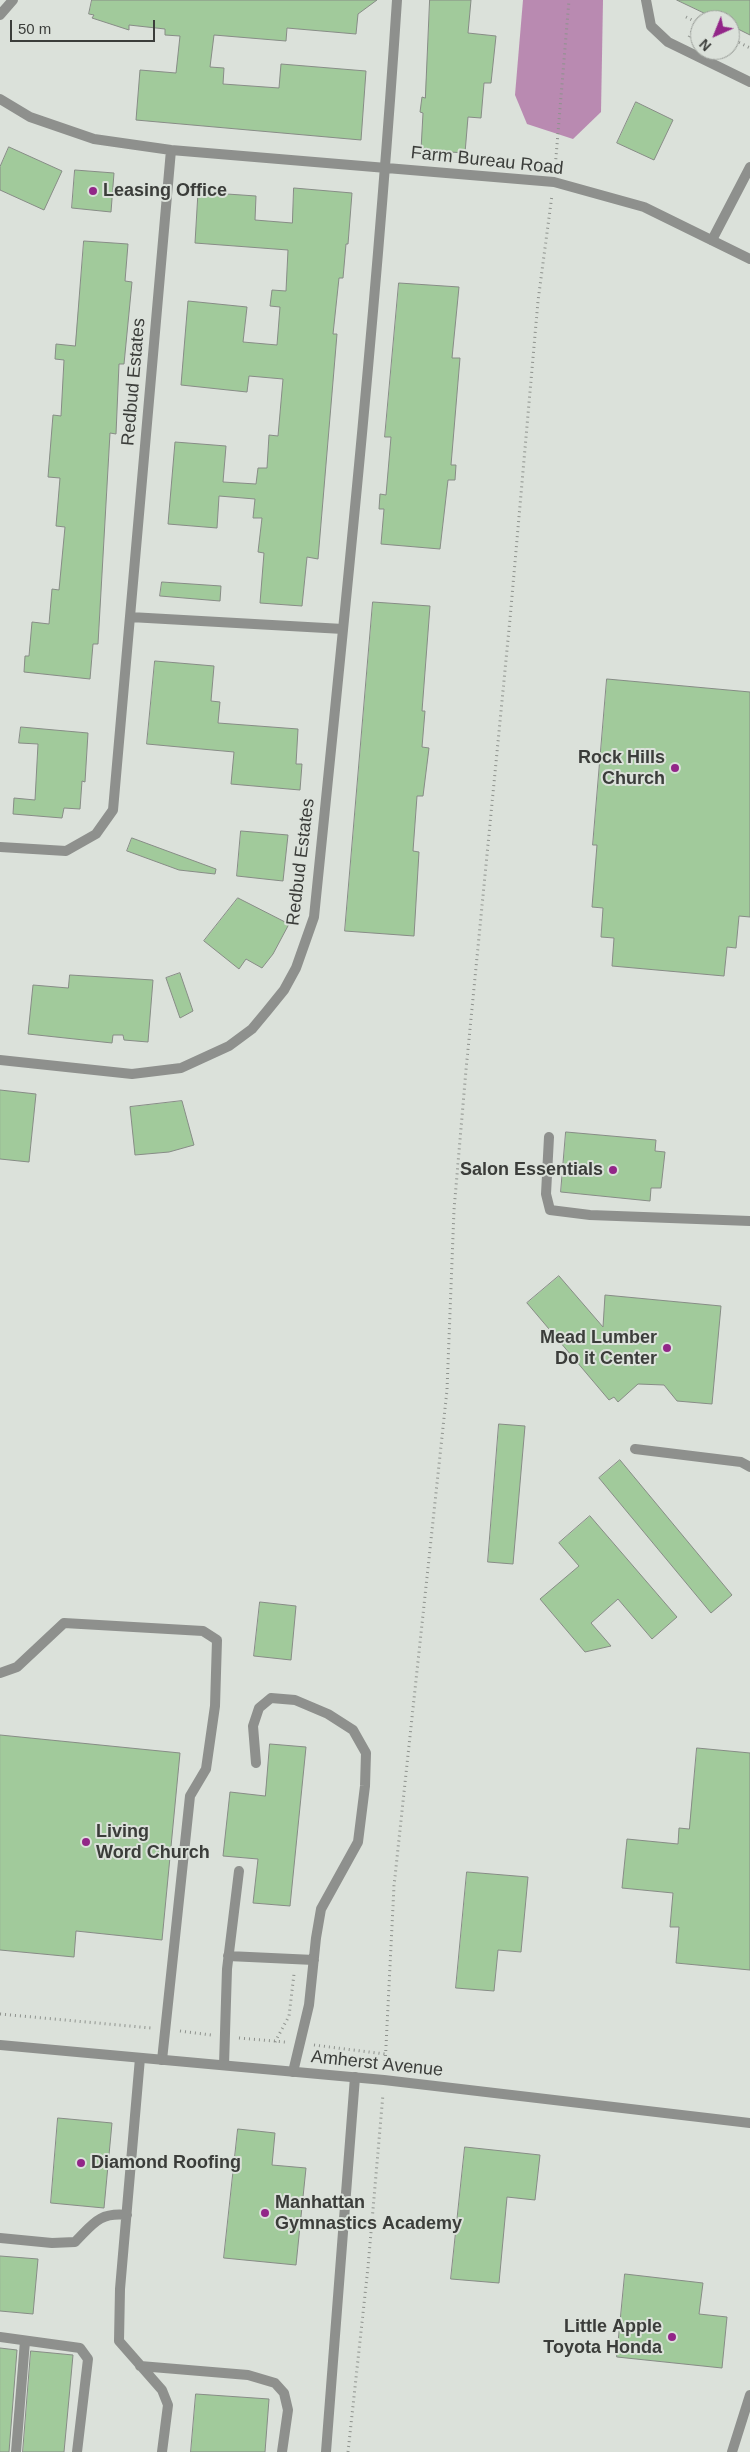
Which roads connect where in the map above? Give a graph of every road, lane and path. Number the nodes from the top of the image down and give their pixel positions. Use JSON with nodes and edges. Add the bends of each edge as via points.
{"nodes":[{"id":1,"x":13,"y":0,"type":"edge"},
{"id":2,"x":398,"y":0,"type":"edge"},
{"id":3,"x":569,"y":0,"type":"edge"},
{"id":4,"x":646,"y":0,"type":"edge"},
{"id":5,"x":0,"y":15,"type":"edge"},
{"id":6,"x":686,"y":17,"type":"dead end"},
{"id":7,"x":690,"y":19,"type":"edge"},
{"id":8,"x":750,"y":82,"type":"edge"},
{"id":9,"x":0,"y":99,"type":"edge"},
{"id":10,"x":171,"y":150,"type":"junction"},
{"id":11,"x":386,"y":167,"type":"junction"},
{"id":12,"x":750,"y":167,"type":"edge"},
{"id":13,"x":554,"y":182,"type":"junction"},
{"id":14,"x":712,"y":240,"type":"junction"},
{"id":15,"x":750,"y":259,"type":"edge"},
{"id":16,"x":130,"y":617,"type":"junction"},
{"id":17,"x":343,"y":629,"type":"junction"},
{"id":18,"x":0,"y":847,"type":"edge"},
{"id":19,"x":0,"y":1060,"type":"edge"},
{"id":20,"x":549,"y":1137,"type":"dead end"},
{"id":21,"x":750,"y":1221,"type":"edge"},
{"id":22,"x":636,"y":1449,"type":"dead end"},
{"id":23,"x":750,"y":1467,"type":"edge"},
{"id":24,"x":0,"y":1673,"type":"edge"},
{"id":25,"x":256,"y":1763,"type":"dead end"},
{"id":26,"x":239,"y":1871,"type":"dead end"},
{"id":27,"x":228,"y":1956,"type":"junction"},
{"id":28,"x":295,"y":1959,"type":"junction"},
{"id":29,"x":314,"y":1960,"type":"junction"},
{"id":30,"x":0,"y":2014,"type":"edge"},
{"id":31,"x":165,"y":2029,"type":"junction"},
{"id":32,"x":225,"y":2037,"type":"junction"},
{"id":33,"x":275,"y":2042,"type":"junction"},
{"id":34,"x":300,"y":2044,"type":"junction"},
{"id":35,"x":0,"y":2045,"type":"edge"},
{"id":36,"x":385,"y":2054,"type":"junction"},
{"id":37,"x":140,"y":2058,"type":"junction"},
{"id":38,"x":162,"y":2060,"type":"junction"},
{"id":39,"x":224,"y":2065,"type":"junction"},
{"id":40,"x":293,"y":2072,"type":"junction"},
{"id":41,"x":355,"y":2077,"type":"junction"},
{"id":42,"x":384,"y":2080,"type":"junction"},
{"id":43,"x":750,"y":2123,"type":"edge"},
{"id":44,"x":127,"y":2215,"type":"junction"},
{"id":45,"x":0,"y":2238,"type":"edge"},
{"id":46,"x":0,"y":2338,"type":"edge"},
{"id":47,"x":25,"y":2341,"type":"junction"},
{"id":48,"x":140,"y":2366,"type":"junction"},
{"id":49,"x":750,"y":2395,"type":"edge"},
{"id":50,"x":16,"y":2452,"type":"edge"},
{"id":51,"x":77,"y":2452,"type":"edge"},
{"id":52,"x":162,"y":2452,"type":"edge"},
{"id":53,"x":282,"y":2452,"type":"edge"},
{"id":54,"x":326,"y":2452,"type":"edge"},
{"id":55,"x":348,"y":2452,"type":"edge"},
{"id":56,"x":732,"y":2452,"type":"edge"}],
"edges":[{"from":1,"to":5,"type":"street"},
{"from":2,"to":11,"type":"street","name":"Redbud Estates"},
{"from":3,"to":13,"type":"path"},
{"from":4,"to":8,"type":"street","via":[[652,26],[668,42]]},
{"from":6,"to":7,"type":"path"},
{"from":9,"to":10,"type":"street","via":[[30,117],[94,139]]},
{"from":10,"to":11,"type":"street"},
{"from":10,"to":16,"type":"street","name":"Redbud Estates"},
{"from":11,"to":13,"type":"street","name":"Farm Bureau Road"},
{"from":11,"to":17,"type":"street","name":"Redbud Estates"},
{"from":12,"to":14,"type":"street"},
{"from":13,"to":14,"type":"street","name":"Farm Bureau Road","via":[[644,207]]},
{"from":13,"to":36,"type":"path","via":[[538,301],[466,1070],[454,1210],[447,1390],[394,1886]]},
{"from":14,"to":15,"type":"street","name":"Farm Bureau Road"},
{"from":16,"to":17,"type":"street"},
{"from":16,"to":18,"type":"street","name":"Redbud Estates","via":[[113,810],[96,834],[66,851]]},
{"from":17,"to":19,"type":"street","name":"Redbud Estates","via":[[314,917],[296,968],[278,997],[252,1029],[229,1046],[181,1068],[132,1074]]},
{"from":20,"to":21,"type":"street","via":[[546,1194],[550,1210],[590,1215]]},
{"from":22,"to":23,"type":"street","via":[[741,1462]]},
{"from":24,"to":31,"type":"street","via":[[17,1667],[64,1623],[203,1631],[217,1640],[215,1706],[206,1769],[190,1796]]},
{"from":25,"to":29,"type":"street","via":[[254,1726],[259,1708],[271,1698],[295,1700],[328,1714],[353,1730],[366,1753],[358,1842],[321,1909]]},
{"from":26,"to":27,"type":"street"},
{"from":27,"to":28,"type":"street"},
{"from":27,"to":32,"type":"street"},
{"from":28,"to":29,"type":"street"},
{"from":28,"to":33,"type":"path","via":[[289,2016]]},
{"from":29,"to":34,"type":"street"},
{"from":30,"to":31,"type":"path"},
{"from":31,"to":32,"type":"path"},
{"from":31,"to":38,"type":"street"},
{"from":32,"to":33,"type":"path"},
{"from":32,"to":39,"type":"street"},
{"from":33,"to":34,"type":"path"},
{"from":34,"to":36,"type":"path"},
{"from":34,"to":40,"type":"street"},
{"from":35,"to":37,"type":"street","name":"Amherst Avenue"},
{"from":36,"to":42,"type":"path"},
{"from":37,"to":38,"type":"street","name":"Amherst Avenue"},
{"from":37,"to":44,"type":"street"},
{"from":38,"to":39,"type":"street","name":"Amherst Avenue"},
{"from":39,"to":40,"type":"street","name":"Amherst Avenue"},
{"from":40,"to":41,"type":"street","name":"Amherst Avenue"},
{"from":41,"to":42,"type":"street","name":"Amherst Avenue"},
{"from":41,"to":54,"type":"street"},
{"from":42,"to":43,"type":"street","name":"Amherst Avenue"},
{"from":42,"to":55,"type":"path"},
{"from":44,"to":45,"type":"street","via":[[113,2213],[101,2216],[75,2242]]},
{"from":44,"to":48,"type":"street","via":[[119,2341]]},
{"from":46,"to":47,"type":"street"},
{"from":47,"to":50,"type":"street"},
{"from":47,"to":51,"type":"street","via":[[80,2348],[88,2359]]},
{"from":48,"to":52,"type":"street","via":[[162,2390],[168,2406]]},
{"from":48,"to":53,"type":"street","via":[[248,2375],[275,2383],[284,2392],[288,2410]]},
{"from":49,"to":56,"type":"street"}]}
